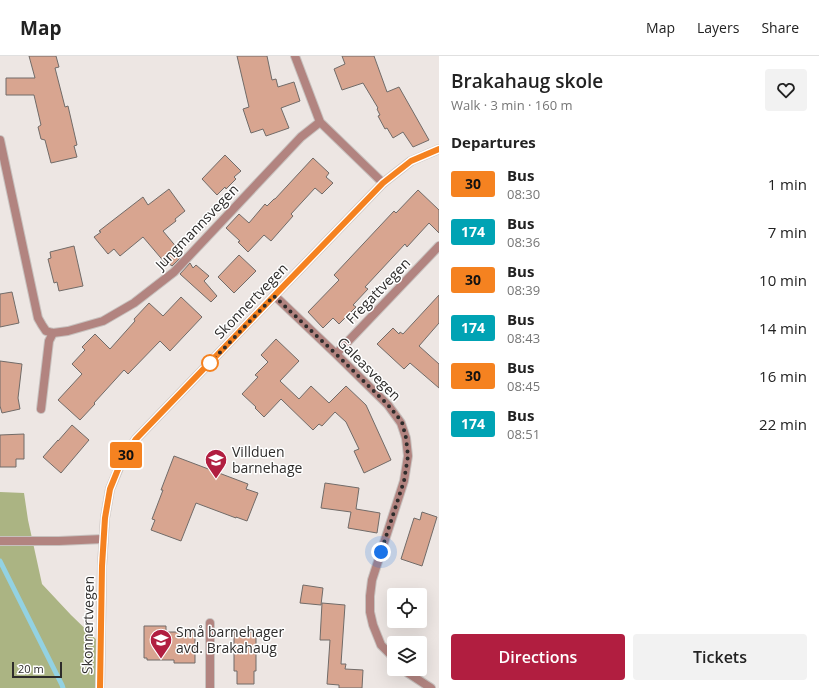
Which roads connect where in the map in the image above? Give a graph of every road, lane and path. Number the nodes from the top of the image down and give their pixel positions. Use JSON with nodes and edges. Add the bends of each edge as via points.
{"nodes":[{"id":1,"x":295,"y":56,"type":"edge"},
{"id":2,"x":320,"y":122,"type":"junction"},
{"id":3,"x":0,"y":140,"type":"edge"},
{"id":4,"x":439,"y":149,"type":"edge"},
{"id":5,"x":383,"y":183,"type":"junction"},
{"id":6,"x":439,"y":246,"type":"edge"},
{"id":7,"x":274,"y":296,"type":"junction"},
{"id":8,"x":53,"y":333,"type":"junction"},
{"id":9,"x":336,"y":354,"type":"junction"},
{"id":10,"x":41,"y":409,"type":"dead end"},
{"id":11,"x":103,"y":539,"type":"junction"},
{"id":12,"x":0,"y":541,"type":"edge"},
{"id":13,"x":210,"y":623,"type":"dead end"},
{"id":14,"x":387,"y":651,"type":"edge"},
{"id":15,"x":413,"y":676,"type":"edge"},
{"id":16,"x":100,"y":688,"type":"edge"},
{"id":17,"x":210,"y":688,"type":"edge"},
{"id":18,"x":431,"y":688,"type":"edge"}],
"edges":[{"from":1,"to":2,"type":"street"},
{"from":2,"to":5,"type":"street"},
{"from":2,"to":8,"type":"street","name":"Jungmannsvegen","via":[[301,137],[174,272],[134,303],[103,321]]},
{"from":3,"to":8,"type":"street","via":[[38,318],[46,331]]},
{"from":4,"to":5,"type":"street","name":"Skonnertvegen","via":[[411,161]]},
{"from":5,"to":7,"type":"street","name":"Skonnertvegen"},
{"from":6,"to":9,"type":"street","name":"Fregattvegen"},
{"from":7,"to":9,"type":"street","name":"Galeasvegen"},
{"from":7,"to":11,"type":"street","name":"Skonnertvegen","via":[[136,439],[121,462],[110,489]]},
{"from":8,"to":10,"type":"street","via":[[49,341]]},
{"from":9,"to":14,"type":"street","name":"Galeasvegen","via":[[388,405],[402,422],[406,438],[408,456],[404,481],[372,580],[370,596],[373,625],[381,645]]},
{"from":11,"to":12,"type":"street"},
{"from":11,"to":16,"type":"street","name":"Skonnertvegen"},
{"from":13,"to":17,"type":"street"},
{"from":15,"to":18,"type":"street"}]}
